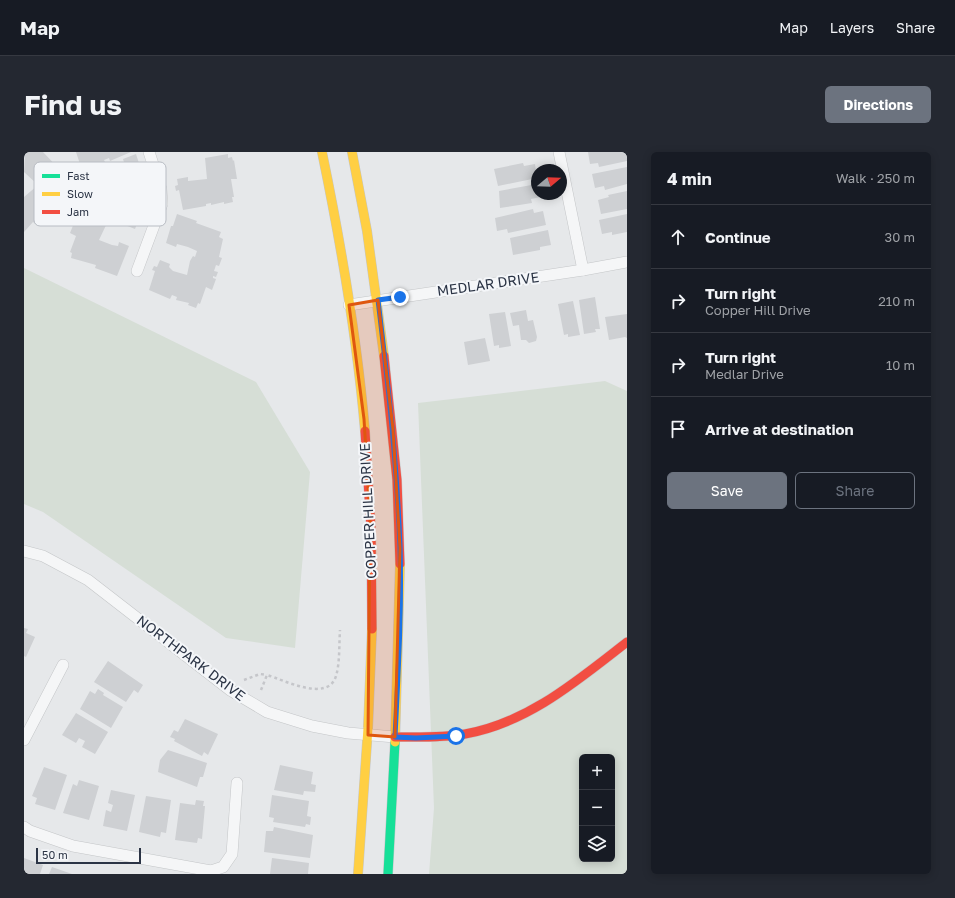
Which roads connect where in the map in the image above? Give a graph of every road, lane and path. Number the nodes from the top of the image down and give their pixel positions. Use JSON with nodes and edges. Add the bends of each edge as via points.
{"nodes":[{"id":1,"x":149,"y":152,"type":"edge"},
{"id":2,"x":322,"y":152,"type":"edge"},
{"id":3,"x":352,"y":152,"type":"edge"},
{"id":4,"x":559,"y":152,"type":"edge"},
{"id":5,"x":152,"y":162,"type":"edge"},
{"id":6,"x":154,"y":226,"type":"edge"},
{"id":7,"x":627,"y":262,"type":"edge"},
{"id":8,"x":583,"y":270,"type":"junction"},
{"id":9,"x":137,"y":271,"type":"dead end"},
{"id":10,"x":378,"y":300,"type":"junction"},
{"id":11,"x":349,"y":305,"type":"junction"},
{"id":12,"x":24,"y":551,"type":"edge"},
{"id":13,"x":340,"y":630,"type":"dead end"},
{"id":14,"x":627,"y":642,"type":"edge"},
{"id":15,"x":63,"y":665,"type":"dead end"},
{"id":16,"x":267,"y":675,"type":"junction"},
{"id":17,"x":244,"y":680,"type":"dead end"},
{"id":18,"x":261,"y":690,"type":"dead end"},
{"id":19,"x":368,"y":735,"type":"junction"},
{"id":20,"x":395,"y":737,"type":"junction"},
{"id":21,"x":24,"y":740,"type":"edge"},
{"id":22,"x":237,"y":783,"type":"dead end"},
{"id":23,"x":24,"y":827,"type":"edge"},
{"id":24,"x":358,"y":874,"type":"edge"},
{"id":25,"x":388,"y":874,"type":"edge"}],
"edges":[{"from":1,"to":5,"type":"street"},
{"from":2,"to":11,"type":"main road","name":"COPPER HILL DRIVE"},
{"from":3,"to":10,"type":"main road","name":"COPPER HILL DRIVE"},
{"from":4,"to":8,"type":"street"},
{"from":6,"to":9,"type":"street"},
{"from":7,"to":8,"type":"street","name":"MEDLAR DRIVE"},
{"from":8,"to":10,"type":"street","name":"MEDLAR DRIVE"},
{"from":10,"to":11,"type":"street","name":"MEDLAR DRIVE"},
{"from":10,"to":20,"type":"main road","name":"COPPER HILL DRIVE","via":[[393,429],[400,548]]},
{"from":11,"to":19,"type":"main road","name":"COPPER HILL DRIVE","via":[[364,419],[370,520],[372,583]]},
{"from":12,"to":19,"type":"street","name":"NORTHPARK DRIVE","via":[[42,556],[88,580],[230,690],[267,712],[312,726]]},
{"from":13,"to":16,"type":"path","via":[[336,677],[331,684],[322,689],[310,690]]},
{"from":14,"to":20,"type":"main road","via":[[566,690],[517,719],[485,730],[456,736]]},
{"from":15,"to":21,"type":"street"},
{"from":16,"to":17,"type":"path","via":[[260,674]]},
{"from":16,"to":18,"type":"path"},
{"from":19,"to":20,"type":"street","name":"NORTHPARK DRIVE"},
{"from":19,"to":24,"type":"main road","name":"COPPER HILL DRIVE"},
{"from":20,"to":25,"type":"main road","name":"COPPER HILL DRIVE"},
{"from":22,"to":23,"type":"street","via":[[232,854],[223,867],[211,871],[73,846]]}]}
